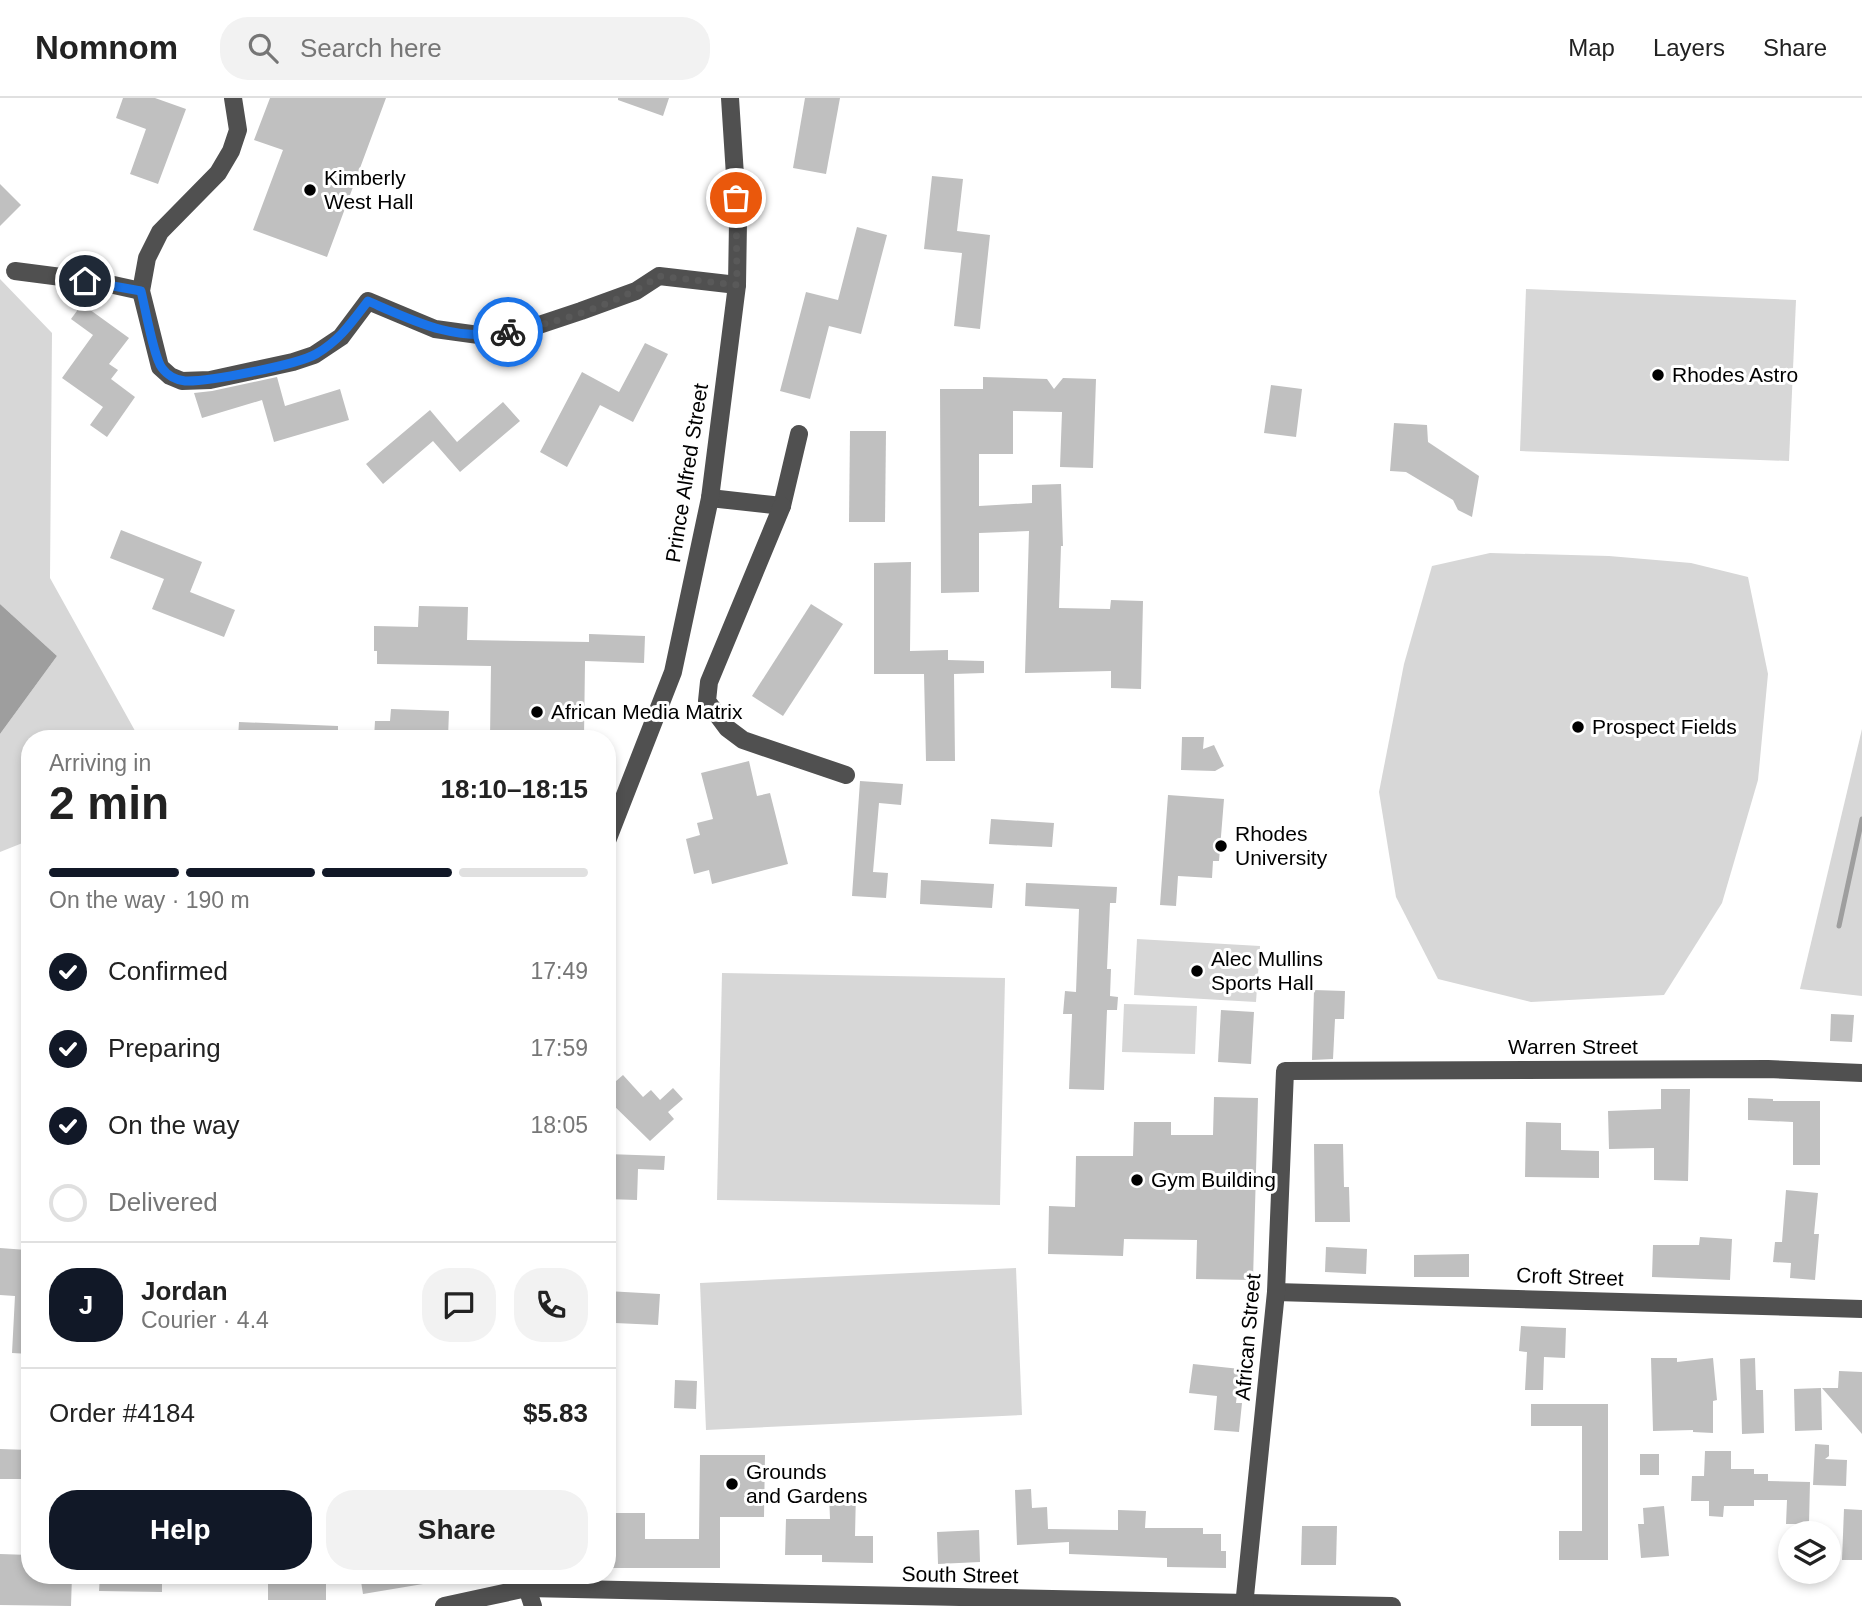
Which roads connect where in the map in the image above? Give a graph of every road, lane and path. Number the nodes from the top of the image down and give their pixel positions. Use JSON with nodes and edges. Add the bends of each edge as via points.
{"nodes":[{"id":1,"x":233,"y":98,"type":"edge"},
{"id":2,"x":730,"y":98,"type":"edge"},
{"id":3,"x":15,"y":271,"type":"dead end"},
{"id":4,"x":737,"y":285,"type":"junction"},
{"id":5,"x":141,"y":291,"type":"junction"},
{"id":6,"x":799,"y":434,"type":"dead end"},
{"id":7,"x":710,"y":498,"type":"junction"},
{"id":8,"x":782,"y":506,"type":"junction"},
{"id":9,"x":846,"y":775,"type":"dead end"},
{"id":10,"x":616,"y":818,"type":"edge"},
{"id":11,"x":1285,"y":1071,"type":"joint"},
{"id":12,"x":1862,"y":1073,"type":"edge"},
{"id":13,"x":1276,"y":1292,"type":"junction"},
{"id":14,"x":1862,"y":1309,"type":"edge"},
{"id":15,"x":520,"y":1584,"type":"edge"},
{"id":16,"x":526,"y":1584,"type":"edge"},
{"id":17,"x":528,"y":1584,"type":"edge"},
{"id":18,"x":589,"y":1584,"type":"edge"},
{"id":19,"x":1244,"y":1605,"type":"edge"},
{"id":20,"x":444,"y":1606,"type":"edge"},
{"id":21,"x":519,"y":1606,"type":"edge"},
{"id":22,"x":533,"y":1606,"type":"edge"},
{"id":23,"x":1392,"y":1606,"type":"edge"}],
"edges":[{"from":1,"to":5,"type":"street","via":[[238,130],[231,151],[218,173],[160,232],[147,258]]},
{"from":2,"to":4,"type":"street","name":"Prince Alfred Street"},
{"from":3,"to":5,"type":"street"},
{"from":4,"to":5,"type":"street","via":[[659,276],[636,291],[580,312],[486,336],[435,330],[368,301],[341,337],[314,355],[210,380],[182,381],[160,367]]},
{"from":4,"to":7,"type":"street","name":"Prince Alfred Street"},
{"from":6,"to":8,"type":"street"},
{"from":7,"to":8,"type":"street"},
{"from":7,"to":10,"type":"street","name":"Prince Alfred Street","via":[[673,672]]},
{"from":8,"to":9,"type":"street","via":[[709,682],[707,701],[727,728],[743,740]]},
{"from":11,"to":12,"type":"street","name":"Warren Street","via":[[1768,1069]]},
{"from":11,"to":13,"type":"street","name":"African Street"},
{"from":13,"to":14,"type":"street","name":"Croft Street"},
{"from":13,"to":19,"type":"street","name":"African Street"},
{"from":15,"to":20,"type":"street","name":"South Street"},
{"from":16,"to":21,"type":"street"},
{"from":17,"to":22,"type":"street"},
{"from":18,"to":19,"type":"street","name":"South Street"},
{"from":19,"to":23,"type":"street","name":"South Street"}]}
